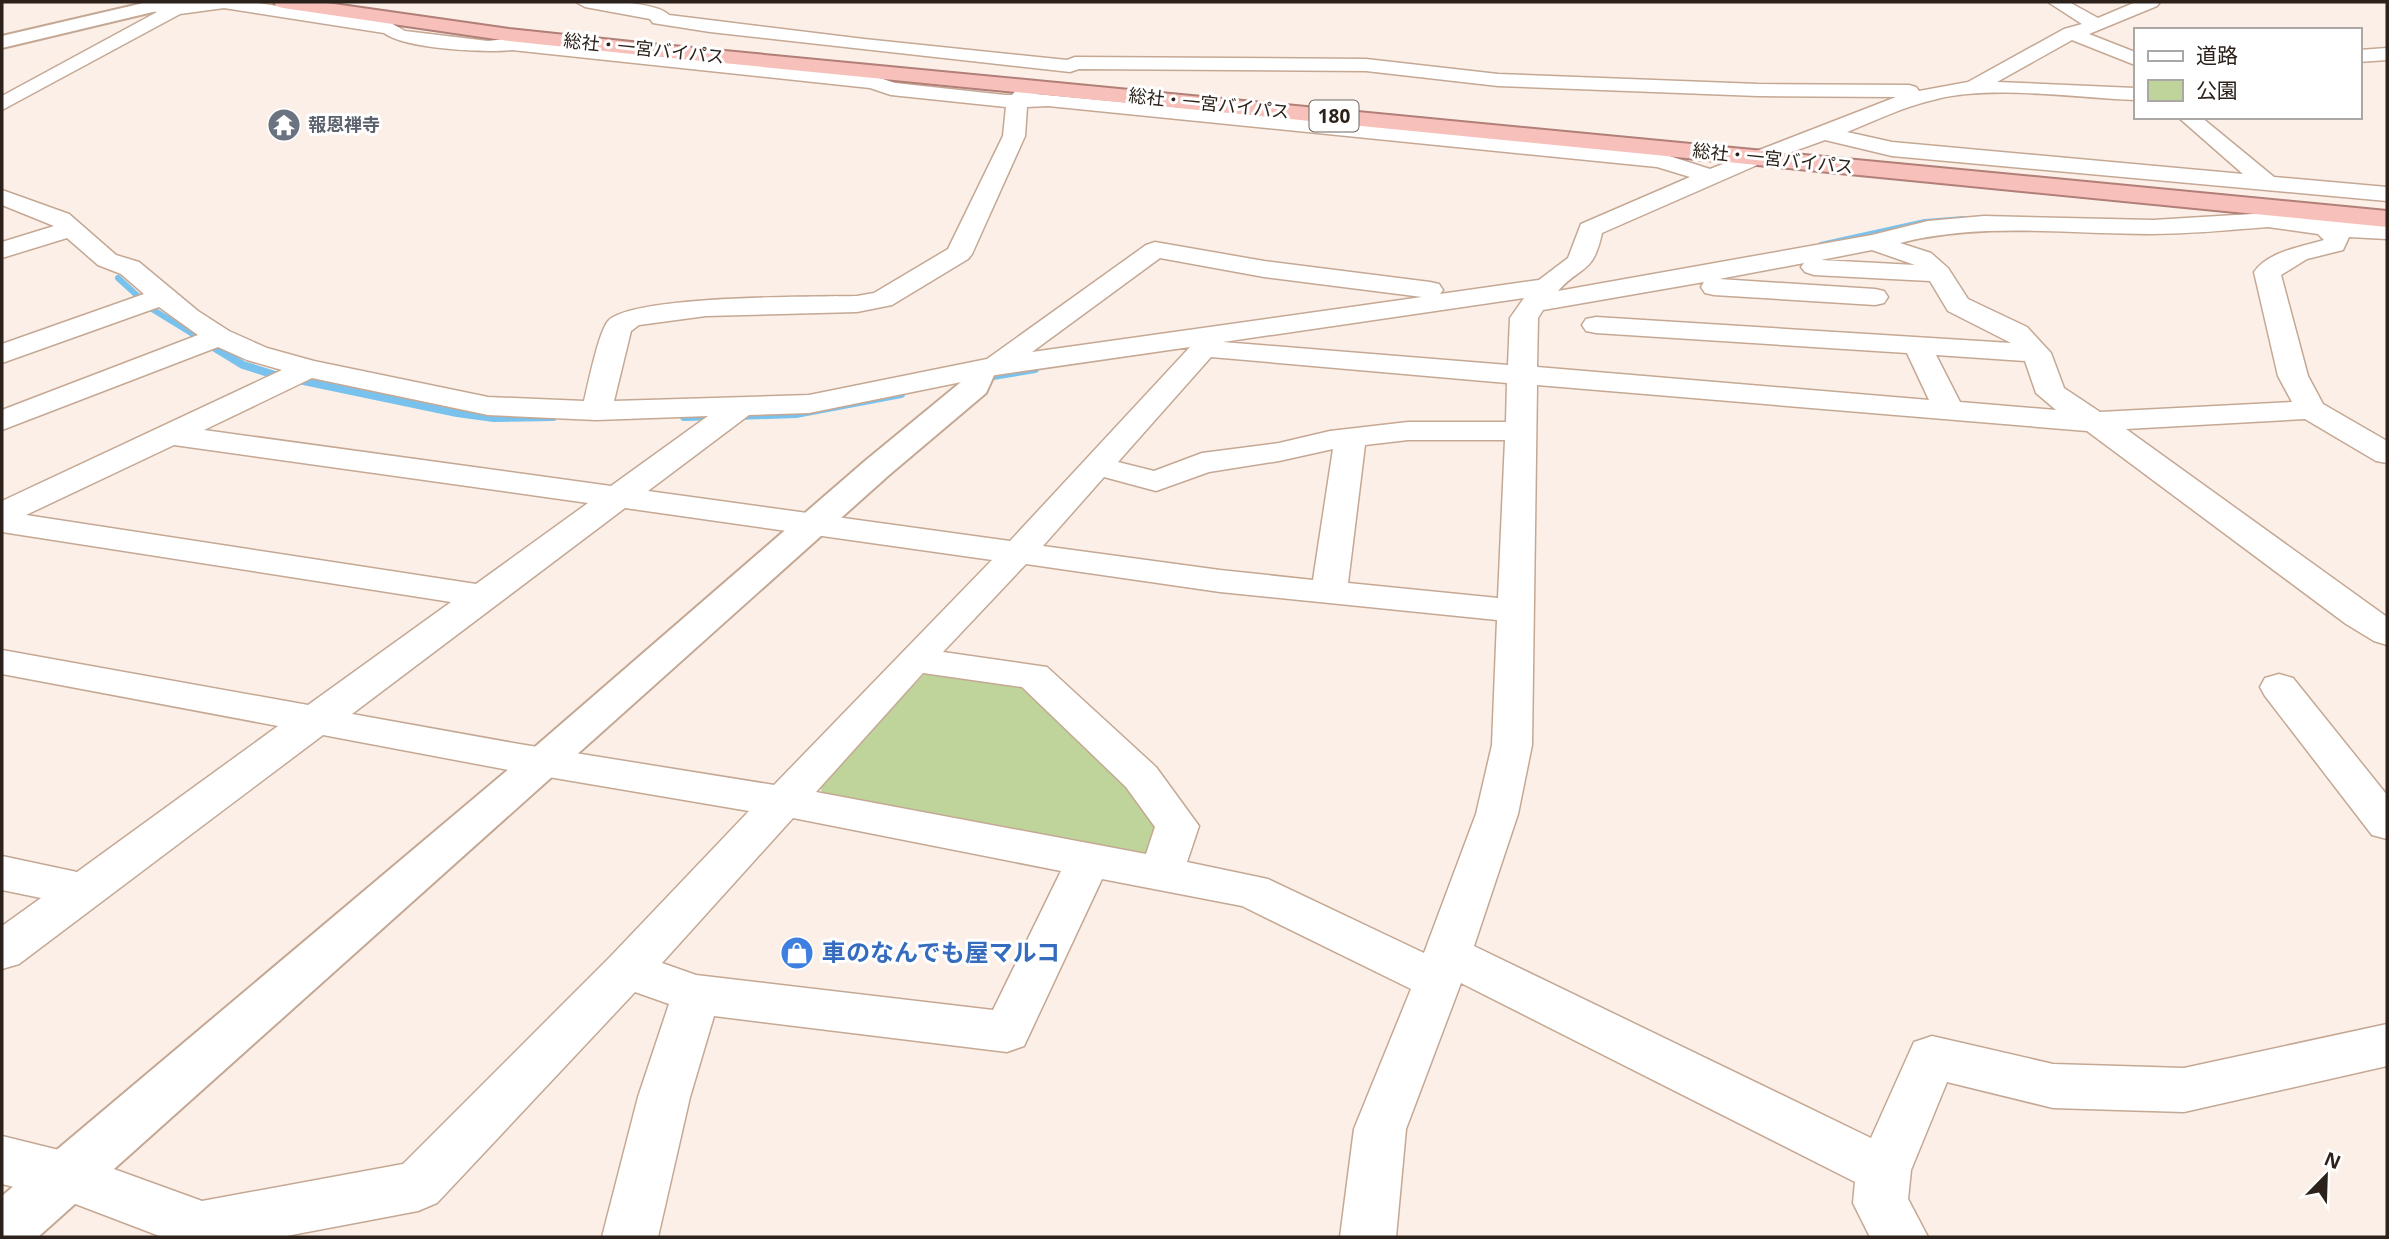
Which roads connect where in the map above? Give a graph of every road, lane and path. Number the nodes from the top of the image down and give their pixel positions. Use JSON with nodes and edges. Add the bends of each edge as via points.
{"nodes":[{"id":1,"x":585,"y":2,"type":"edge"},
{"id":2,"x":2057,"y":2,"type":"edge"},
{"id":3,"x":2151,"y":2,"type":"edge"},
{"id":4,"x":317,"y":4,"type":"edge"},
{"id":5,"x":168,"y":6,"type":"edge"},
{"id":6,"x":285,"y":8,"type":"edge"},
{"id":7,"x":2097,"y":25,"type":"junction"},
{"id":8,"x":2071,"y":33,"type":"junction"},
{"id":9,"x":2,"y":42,"type":"edge"},
{"id":10,"x":2387,"y":54,"type":"edge"},
{"id":11,"x":2361,"y":56,"type":"edge"},
{"id":12,"x":2134,"y":59,"type":"edge"},
{"id":13,"x":1070,"y":66,"type":"junction"},
{"id":14,"x":1974,"y":87,"type":"junction"},
{"id":15,"x":1032,"y":92,"type":"junction"},
{"id":16,"x":1938,"y":92,"type":"junction"},
{"id":17,"x":2134,"y":94,"type":"edge"},
{"id":18,"x":2,"y":104,"type":"edge"},
{"id":19,"x":2190,"y":119,"type":"edge"},
{"id":20,"x":1825,"y":133,"type":"junction"},
{"id":21,"x":1756,"y":157,"type":"junction"},
{"id":22,"x":1712,"y":177,"type":"junction"},
{"id":23,"x":2266,"y":182,"type":"junction"},
{"id":24,"x":2387,"y":194,"type":"edge"},
{"id":25,"x":2,"y":197,"type":"edge"},
{"id":26,"x":2303,"y":210,"type":"junction"},
{"id":27,"x":2387,"y":219,"type":"edge"},
{"id":28,"x":2326,"y":228,"type":"junction"},
{"id":29,"x":70,"y":229,"type":"junction"},
{"id":30,"x":2387,"y":232,"type":"edge"},
{"id":31,"x":1873,"y":242,"type":"junction"},
{"id":32,"x":2,"y":250,"type":"edge"},
{"id":33,"x":1760,"y":264,"type":"junction"},
{"id":34,"x":1861,"y":270,"type":"junction"},
{"id":35,"x":1939,"y":274,"type":"junction"},
{"id":36,"x":1660,"y":283,"type":"junction"},
{"id":37,"x":1542,"y":294,"type":"junction"},
{"id":38,"x":1475,"y":296,"type":"junction"},
{"id":39,"x":1875,"y":297,"type":"junction"},
{"id":40,"x":150,"y":302,"type":"junction"},
{"id":41,"x":1596,"y":325,"type":"dead end"},
{"id":42,"x":210,"y":340,"type":"junction"},
{"id":43,"x":1906,"y":344,"type":"junction"},
{"id":44,"x":1199,"y":353,"type":"junction"},
{"id":45,"x":2037,"y":353,"type":"junction"},
{"id":46,"x":2,"y":354,"type":"edge"},
{"id":47,"x":1522,"y":373,"type":"junction"},
{"id":48,"x":296,"y":375,"type":"junction"},
{"id":49,"x":981,"y":376,"type":"junction"},
{"id":50,"x":1948,"y":408,"type":"junction"},
{"id":51,"x":2311,"y":410,"type":"junction"},
{"id":52,"x":596,"y":411,"type":"junction"},
{"id":53,"x":733,"y":413,"type":"junction"},
{"id":54,"x":2,"y":421,"type":"edge"},
{"id":55,"x":2091,"y":422,"type":"junction"},
{"id":56,"x":1521,"y":431,"type":"junction"},
{"id":57,"x":171,"y":435,"type":"junction"},
{"id":58,"x":1350,"y":438,"type":"junction"},
{"id":59,"x":2387,"y":454,"type":"edge"},
{"id":60,"x":1097,"y":466,"type":"junction"},
{"id":61,"x":621,"y":496,"type":"junction"},
{"id":62,"x":2,"y":514,"type":"edge"},
{"id":63,"x":2,"y":522,"type":"edge"},
{"id":64,"x":814,"y":524,"type":"junction"},
{"id":65,"x":1019,"y":552,"type":"junction"},
{"id":66,"x":1329,"y":592,"type":"junction"},
{"id":67,"x":483,"y":596,"type":"junction"},
{"id":68,"x":1515,"y":611,"type":"junction"},
{"id":69,"x":2387,"y":633,"type":"edge"},
{"id":70,"x":914,"y":660,"type":"junction"},
{"id":71,"x":2,"y":662,"type":"edge"},
{"id":72,"x":2279,"y":687,"type":"dead end"},
{"id":73,"x":318,"y":721,"type":"junction"},
{"id":74,"x":544,"y":762,"type":"junction"},
{"id":75,"x":781,"y":801,"type":"junction"},
{"id":76,"x":2387,"y":824,"type":"edge"},
{"id":77,"x":1088,"y":861,"type":"junction"},
{"id":78,"x":2,"y":873,"type":"edge"},
{"id":79,"x":1161,"y":874,"type":"junction"},
{"id":80,"x":85,"y":891,"type":"junction"},
{"id":81,"x":2,"y":951,"type":"edge"},
{"id":82,"x":1442,"y":967,"type":"junction"},
{"id":83,"x":627,"y":970,"type":"junction"},
{"id":84,"x":696,"y":994,"type":"junction"},
{"id":85,"x":2387,"y":1045,"type":"edge"},
{"id":86,"x":2,"y":1160,"type":"edge"},
{"id":87,"x":1884,"y":1170,"type":"junction"},
{"id":88,"x":67,"y":1176,"type":"junction"},
{"id":89,"x":2,"y":1232,"type":"edge"},
{"id":90,"x":630,"y":1237,"type":"edge"},
{"id":91,"x":1368,"y":1237,"type":"edge"},
{"id":92,"x":1900,"y":1237,"type":"edge"}],
"edges":[{"from":1,"to":13,"type":"street","via":[[660,15],[659,19],[769,35]]},
{"from":2,"to":7,"type":"street"},
{"from":3,"to":7,"type":"street"},
{"from":4,"to":6,"type":"highway","name":"総社・一宮バイパス","number":"180"},
{"from":4,"to":15,"type":"highway","name":"総社・一宮バイパス","number":"180","via":[[509,35]]},
{"from":5,"to":6,"type":"street","via":[[218,3]]},
{"from":5,"to":9,"type":"street"},
{"from":5,"to":18,"type":"street"},
{"from":6,"to":15,"type":"street","via":[[390,28],[400,36],[488,47],[512,44],[874,82],[891,89]]},
{"from":7,"to":8,"type":"street"},
{"from":8,"to":12,"type":"street"},
{"from":8,"to":14,"type":"street"},
{"from":10,"to":11,"type":"street"},
{"from":13,"to":15,"type":"street"},
{"from":13,"to":16,"type":"street","via":[[1366,65],[1498,80]]},
{"from":14,"to":16,"type":"street"},
{"from":14,"to":17,"type":"street"},
{"from":15,"to":21,"type":"highway","name":"総社・一宮バイパス","number":"180"},
{"from":15,"to":22,"type":"street","via":[[1062,101],[1660,160]]},
{"from":15,"to":52,"type":"street","via":[[959,254],[882,299],[857,304],[706,308],[631,318],[618,327]]},
{"from":16,"to":20,"type":"street","via":[[1894,104]]},
{"from":19,"to":23,"type":"street"},
{"from":20,"to":21,"type":"street"},
{"from":20,"to":23,"type":"street","via":[[1892,149]]},
{"from":21,"to":22,"type":"street"},
{"from":21,"to":26,"type":"highway","name":"総社・一宮バイパス","number":"180"},
{"from":22,"to":37,"type":"street","via":[[1590,229],[1586,254]]},
{"from":23,"to":24,"type":"street"},
{"from":23,"to":26,"type":"street"},
{"from":25,"to":29,"type":"street","via":[[51,215]]},
{"from":26,"to":27,"type":"highway","name":"総社・一宮バイパス","number":"180"},
{"from":26,"to":28,"type":"street"},
{"from":28,"to":30,"type":"street"},
{"from":28,"to":31,"type":"street","via":[[2268,220],[2153,227],[1984,223],[1928,228]]},
{"from":28,"to":51,"type":"street","via":[[2337,237],[2334,245],[2298,254],[2267,272],[2292,376]]},
{"from":29,"to":32,"type":"street"},
{"from":29,"to":40,"type":"street","via":[[107,260],[130,268]]},
{"from":31,"to":33,"type":"street"},
{"from":31,"to":35,"type":"street","via":[[1922,258]]},
{"from":33,"to":34,"type":"street"},
{"from":33,"to":36,"type":"street"},
{"from":34,"to":35,"type":"street"},
{"from":34,"to":39,"type":"street"},
{"from":35,"to":45,"type":"street","via":[[1958,305],[2017,332]]},
{"from":36,"to":37,"type":"street"},
{"from":36,"to":39,"type":"street"},
{"from":37,"to":38,"type":"street"},
{"from":37,"to":47,"type":"street","via":[[1524,318]]},
{"from":38,"to":49,"type":"street"},
{"from":38,"to":49,"type":"street","via":[[1155,250]]},
{"from":39,"to":43,"type":"street"},
{"from":40,"to":42,"type":"street"},
{"from":40,"to":46,"type":"street"},
{"from":41,"to":43,"type":"street"},
{"from":42,"to":48,"type":"street","via":[[257,354]]},
{"from":42,"to":54,"type":"street"},
{"from":43,"to":45,"type":"street"},
{"from":43,"to":50,"type":"street"},
{"from":44,"to":47,"type":"street","via":[[1227,348]]},
{"from":44,"to":49,"type":"street"},
{"from":44,"to":60,"type":"street"},
{"from":45,"to":55,"type":"street","via":[[2051,393]]},
{"from":47,"to":50,"type":"street"},
{"from":47,"to":56,"type":"street"},
{"from":48,"to":52,"type":"street","via":[[488,406]]},
{"from":48,"to":57,"type":"street"},
{"from":49,"to":53,"type":"street"},
{"from":49,"to":64,"type":"street"},
{"from":50,"to":55,"type":"street"},
{"from":51,"to":55,"type":"street"},
{"from":51,"to":59,"type":"street"},
{"from":52,"to":53,"type":"street"},
{"from":53,"to":61,"type":"street"},
{"from":55,"to":69,"type":"street"},
{"from":56,"to":58,"type":"street","via":[[1408,431]]},
{"from":56,"to":68,"type":"street"},
{"from":57,"to":61,"type":"street"},
{"from":57,"to":62,"type":"street"},
{"from":58,"to":60,"type":"street","via":[[1202,463],[1156,481]]},
{"from":58,"to":66,"type":"street"},
{"from":60,"to":65,"type":"street"},
{"from":61,"to":64,"type":"street"},
{"from":61,"to":67,"type":"street"},
{"from":63,"to":67,"type":"street"},
{"from":64,"to":65,"type":"street"},
{"from":64,"to":74,"type":"street"},
{"from":65,"to":66,"type":"street"},
{"from":65,"to":70,"type":"street"},
{"from":66,"to":68,"type":"street"},
{"from":67,"to":73,"type":"street"},
{"from":68,"to":82,"type":"street","via":[[1512,745],[1497,814]]},
{"from":70,"to":75,"type":"street"},
{"from":70,"to":79,"type":"street","via":[[1033,676],[1141,777],[1177,826]]},
{"from":71,"to":73,"type":"street"},
{"from":72,"to":76,"type":"street"},
{"from":73,"to":74,"type":"street"},
{"from":73,"to":80,"type":"street"},
{"from":74,"to":75,"type":"street"},
{"from":74,"to":88,"type":"street"},
{"from":75,"to":77,"type":"street"},
{"from":75,"to":83,"type":"street"},
{"from":77,"to":79,"type":"street"},
{"from":77,"to":84,"type":"street","via":[[1007,1032]]},
{"from":78,"to":80,"type":"street"},
{"from":79,"to":82,"type":"street","via":[[1252,891]]},
{"from":80,"to":81,"type":"street"},
{"from":82,"to":87,"type":"street"},
{"from":82,"to":91,"type":"street","via":[[1380,1129]]},
{"from":83,"to":84,"type":"street"},
{"from":83,"to":88,"type":"street","via":[[418,1186],[202,1227]]},
{"from":84,"to":90,"type":"street","via":[[664,1097]]},
{"from":85,"to":87,"type":"street","via":[[2184,1090],[2053,1086],[1932,1057]]},
{"from":86,"to":88,"type":"street"},
{"from":87,"to":92,"type":"street","via":[[1880,1203]]},
{"from":88,"to":89,"type":"street"}]}
